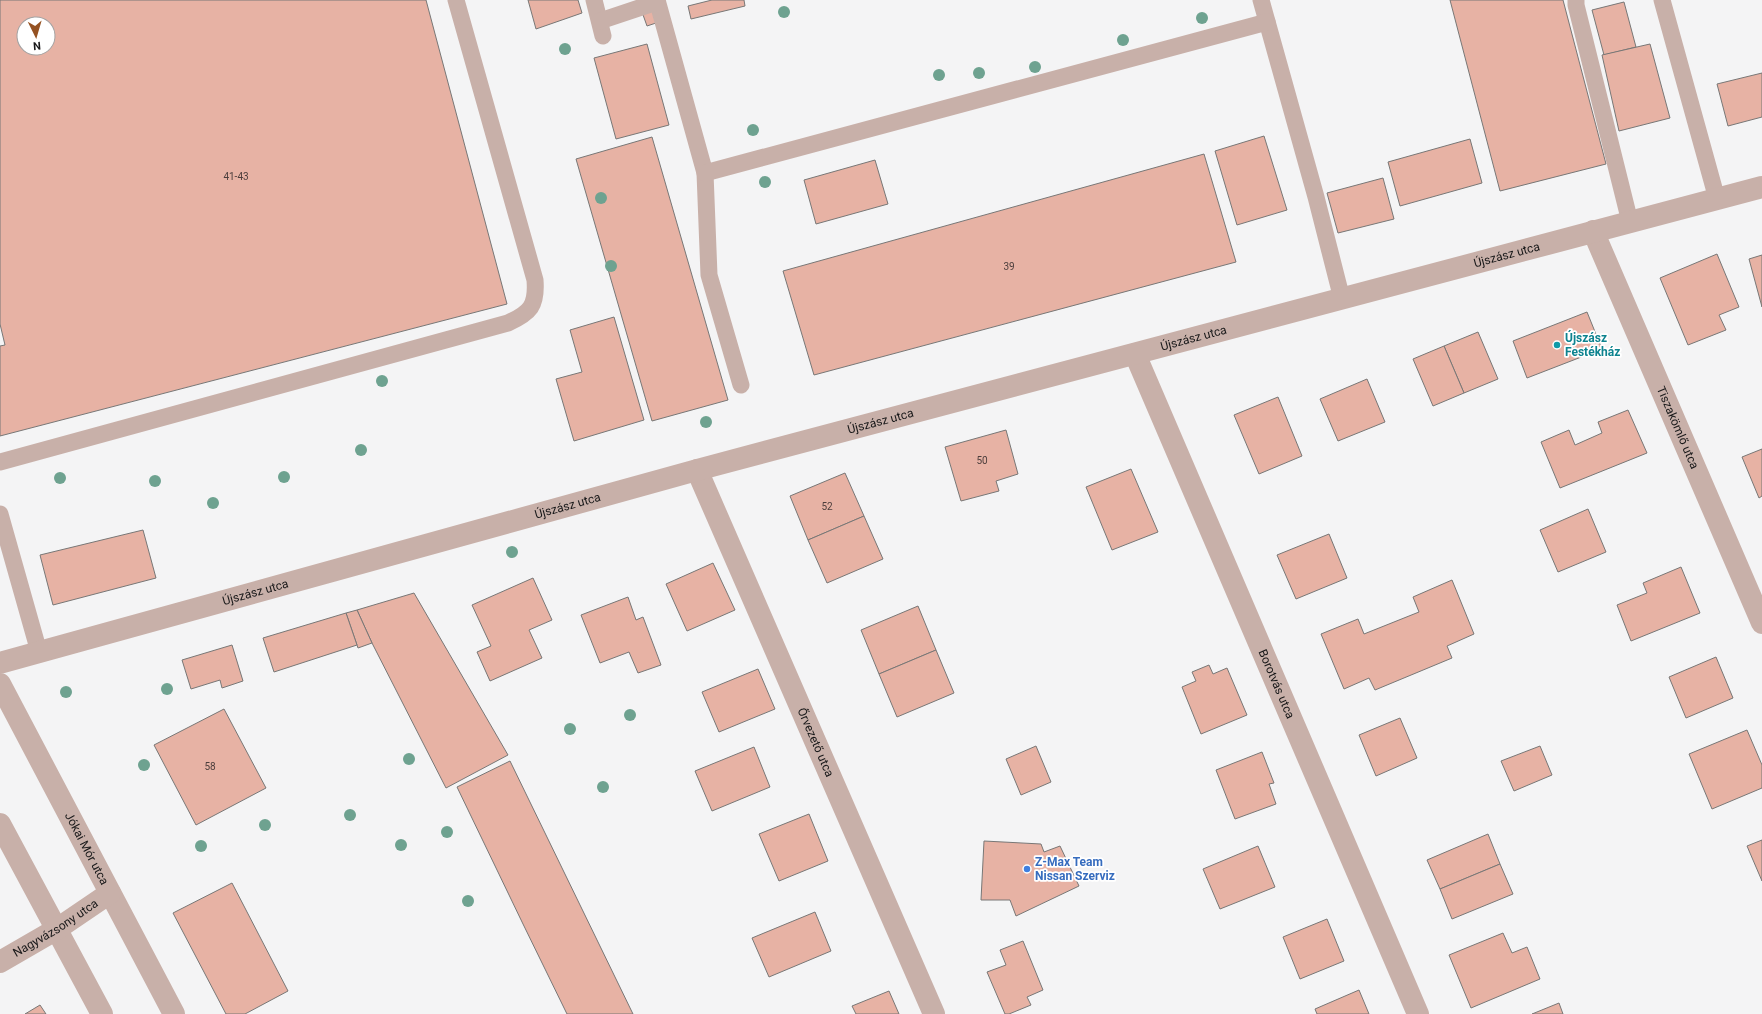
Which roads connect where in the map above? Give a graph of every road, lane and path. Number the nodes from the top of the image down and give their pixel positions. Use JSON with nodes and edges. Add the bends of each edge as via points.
{"nodes":[{"id":1,"x":456,"y":0,"type":"edge"},
{"id":2,"x":594,"y":0,"type":"edge"},
{"id":3,"x":1261,"y":0,"type":"edge"},
{"id":4,"x":1576,"y":0,"type":"edge"},
{"id":5,"x":1662,"y":0,"type":"edge"},
{"id":6,"x":657,"y":1,"type":"edge"},
{"id":7,"x":1267,"y":22,"type":"junction"},
{"id":8,"x":705,"y":173,"type":"junction"},
{"id":9,"x":1762,"y":187,"type":"edge"},
{"id":10,"x":1717,"y":199,"type":"junction"},
{"id":11,"x":1630,"y":222,"type":"junction"},
{"id":12,"x":1593,"y":232,"type":"junction"},
{"id":13,"x":1342,"y":299,"type":"junction"},
{"id":14,"x":1135,"y":354,"type":"junction"},
{"id":15,"x":741,"y":385,"type":"dead end"},
{"id":16,"x":0,"y":462,"type":"edge"},
{"id":17,"x":697,"y":470,"type":"junction"},
{"id":18,"x":0,"y":514,"type":"edge"},
{"id":19,"x":1762,"y":623,"type":"edge"},
{"id":20,"x":39,"y":652,"type":"junction"},
{"id":21,"x":0,"y":663,"type":"edge"},
{"id":22,"x":0,"y":684,"type":"edge"},
{"id":23,"x":0,"y":824,"type":"edge"},
{"id":24,"x":110,"y":893,"type":"junction"},
{"id":25,"x":57,"y":929,"type":"junction"},
{"id":26,"x":0,"y":962,"type":"edge"},
{"id":27,"x":102,"y":1014,"type":"edge"},
{"id":28,"x":174,"y":1014,"type":"edge"},
{"id":29,"x":934,"y":1014,"type":"edge"},
{"id":30,"x":1418,"y":1014,"type":"edge"}],
"edges":[{"from":1,"to":16,"type":"lane","via":[[535,280],[536,295],[532,307],[508,323]]},
{"from":2,"to":6,"type":"lane","via":[[602,28]]},
{"from":3,"to":7,"type":"lane"},
{"from":4,"to":11,"type":"lane"},
{"from":5,"to":10,"type":"lane"},
{"from":6,"to":8,"type":"lane"},
{"from":7,"to":8,"type":"lane"},
{"from":7,"to":13,"type":"lane"},
{"from":8,"to":15,"type":"lane","via":[[709,275]]},
{"from":9,"to":10,"type":"street","name":"Újszász utca"},
{"from":10,"to":11,"type":"street","name":"Újszász utca"},
{"from":11,"to":12,"type":"street","name":"Újszász utca"},
{"from":12,"to":13,"type":"street","name":"Újszász utca"},
{"from":12,"to":19,"type":"street","name":"Tiszakömlő utca"},
{"from":13,"to":14,"type":"street","name":"Újszász utca"},
{"from":14,"to":17,"type":"street","name":"Újszász utca"},
{"from":14,"to":30,"type":"street","name":"Borotvás utca"},
{"from":17,"to":20,"type":"street","name":"Újszász utca"},
{"from":17,"to":29,"type":"street","name":"Őrvezető utca"},
{"from":18,"to":20,"type":"lane"},
{"from":20,"to":21,"type":"street","name":"Újszász utca"},
{"from":22,"to":24,"type":"street","name":"Jókai Mór utca"},
{"from":23,"to":25,"type":"street"},
{"from":24,"to":25,"type":"street","name":"Nagyvázsony utca"},
{"from":24,"to":28,"type":"street","name":"Jókai Mór utca"},
{"from":25,"to":26,"type":"street","name":"Nagyvázsony utca"},
{"from":25,"to":27,"type":"street"}]}
